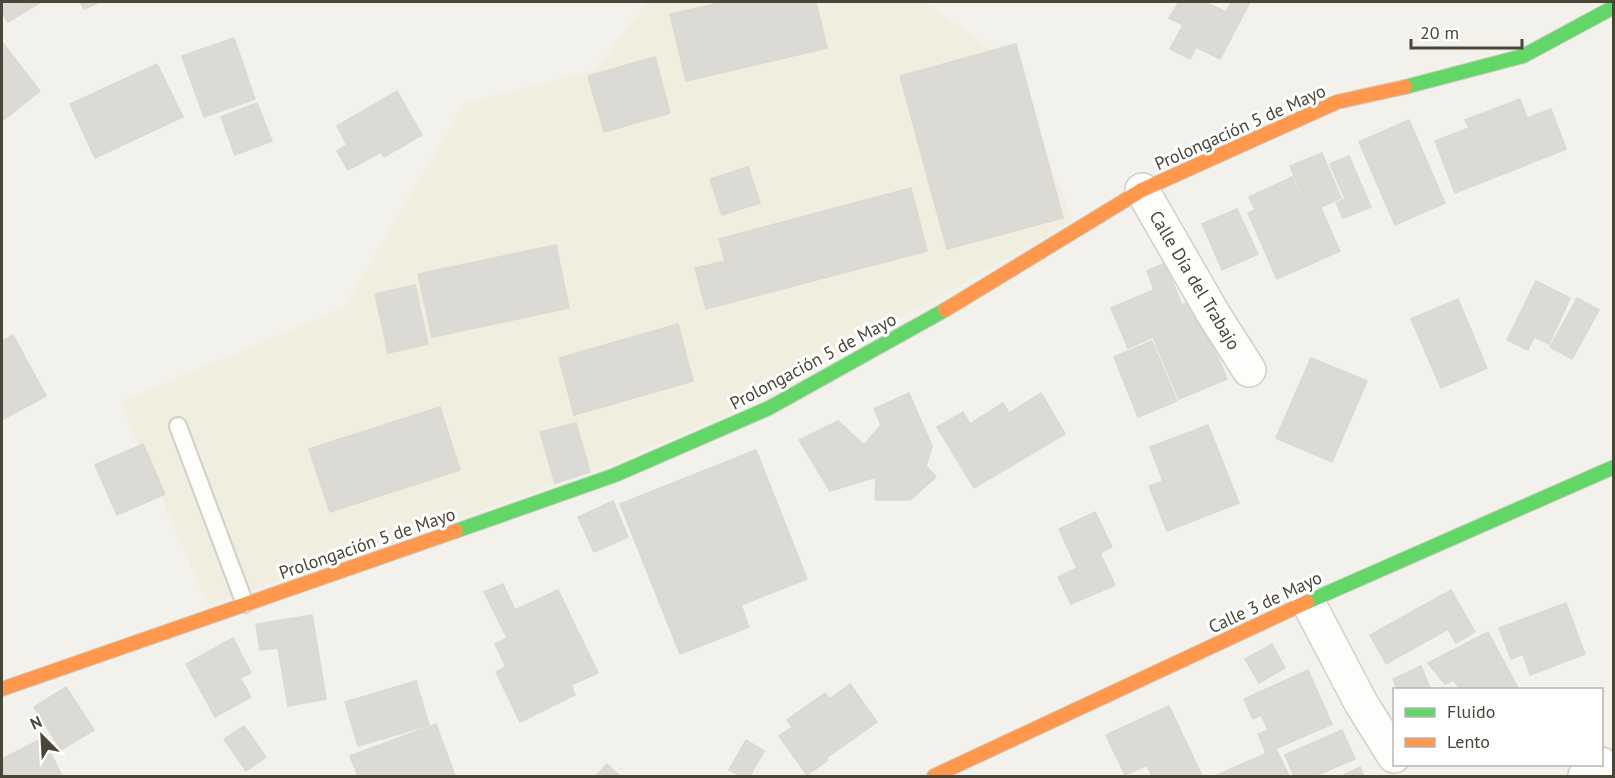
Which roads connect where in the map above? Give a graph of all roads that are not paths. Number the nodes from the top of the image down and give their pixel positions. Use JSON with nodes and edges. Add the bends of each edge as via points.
{"nodes":[{"id":1,"x":1614,"y":8,"type":"edge"},
{"id":2,"x":1578,"y":10,"type":"dead end"},
{"id":3,"x":1573,"y":28,"type":"junction"},
{"id":4,"x":1143,"y":190,"type":"junction"},
{"id":5,"x":1249,"y":370,"type":"dead end"},
{"id":6,"x":178,"y":426,"type":"dead end"},
{"id":7,"x":1614,"y":466,"type":"edge"},
{"id":8,"x":1308,"y":602,"type":"junction"},
{"id":9,"x":245,"y":604,"type":"junction"},
{"id":10,"x":2,"y":690,"type":"edge"},
{"id":11,"x":1393,"y":753,"type":"edge"},
{"id":12,"x":1599,"y":766,"type":"edge"},
{"id":13,"x":977,"y":767,"type":"edge"},
{"id":14,"x":934,"y":777,"type":"edge"},
{"id":15,"x":1585,"y":777,"type":"edge"}],
"edges":[{"from":1,"to":3,"type":"street","name":"Prolongación 5 de Mayo"},
{"from":2,"to":3,"type":"lane"},
{"from":3,"to":4,"type":"street","name":"Prolongación 5 de Mayo","via":[[1523,56],[1438,81],[1337,102]]},
{"from":4,"to":5,"type":"street","name":"Calle Día del Trabajo"},
{"from":4,"to":9,"type":"street","name":"Prolongación 5 de Mayo","via":[[938,314],[769,408],[615,475]]},
{"from":6,"to":9,"type":"lane"},
{"from":7,"to":8,"type":"street","name":"Calle 3 de Mayo"},
{"from":8,"to":11,"type":"street","via":[[1361,703]]},
{"from":8,"to":13,"type":"street","name":"Calle 3 de Mayo"},
{"from":9,"to":10,"type":"street","name":"Prolongación 5 de Mayo"},
{"from":12,"to":15,"type":"street"},
{"from":13,"to":14,"type":"street","name":"Calle 3 de Mayo"}]}
